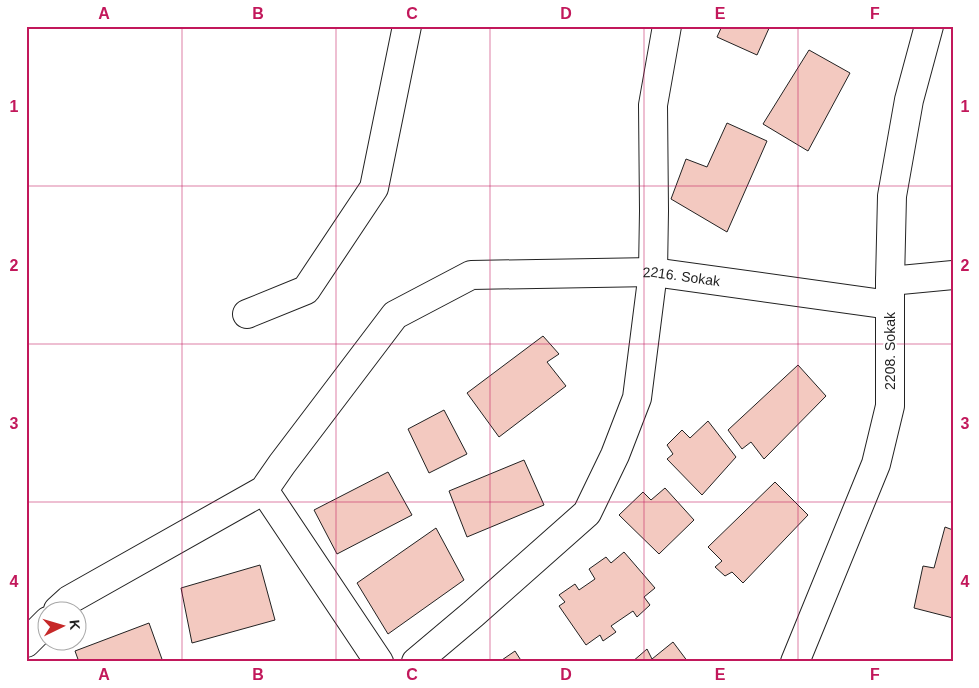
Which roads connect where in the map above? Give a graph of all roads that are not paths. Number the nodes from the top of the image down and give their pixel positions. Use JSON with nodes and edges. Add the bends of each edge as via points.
{"nodes":[{"id":1,"x":407,"y":26,"type":"edge"},
{"id":2,"x":666,"y":26,"type":"edge"},
{"id":3,"x":929,"y":26,"type":"edge"},
{"id":4,"x":653,"y":272,"type":"junction"},
{"id":5,"x":953,"y":275,"type":"edge"},
{"id":6,"x":890,"y":293,"type":"junction"},
{"id":7,"x":247,"y":314,"type":"dead end"},
{"id":8,"x":264,"y":490,"type":"junction"},
{"id":9,"x":69,"y":600,"type":"edge"},
{"id":10,"x":38,"y":631,"type":"edge"},
{"id":11,"x":26,"y":643,"type":"edge"},
{"id":12,"x":379,"y":662,"type":"edge"},
{"id":13,"x":416,"y":662,"type":"edge"},
{"id":14,"x":795,"y":662,"type":"edge"}],
"edges":[{"from":1,"to":7,"type":"street","via":[[374,188],[306,290]]},
{"from":2,"to":4,"type":"street","via":[[653,106]]},
{"from":3,"to":6,"type":"street","name":"2208. Sokak","via":[[909,100],[892,196]]},
{"from":4,"to":6,"type":"street","name":"2216. Sokak"},
{"from":4,"to":8,"type":"street","name":"2216. Sokak","via":[[471,275],[396,314]]},
{"from":4,"to":13,"type":"street","via":[[637,398],[587,513]]},
{"from":5,"to":6,"type":"street","name":"2216. Sokak"},
{"from":6,"to":14,"type":"street","name":"2208. Sokak","via":[[890,406],[876,464]]},
{"from":8,"to":9,"type":"street"},
{"from":8,"to":12,"type":"street"},
{"from":10,"to":11,"type":"street"}]}
